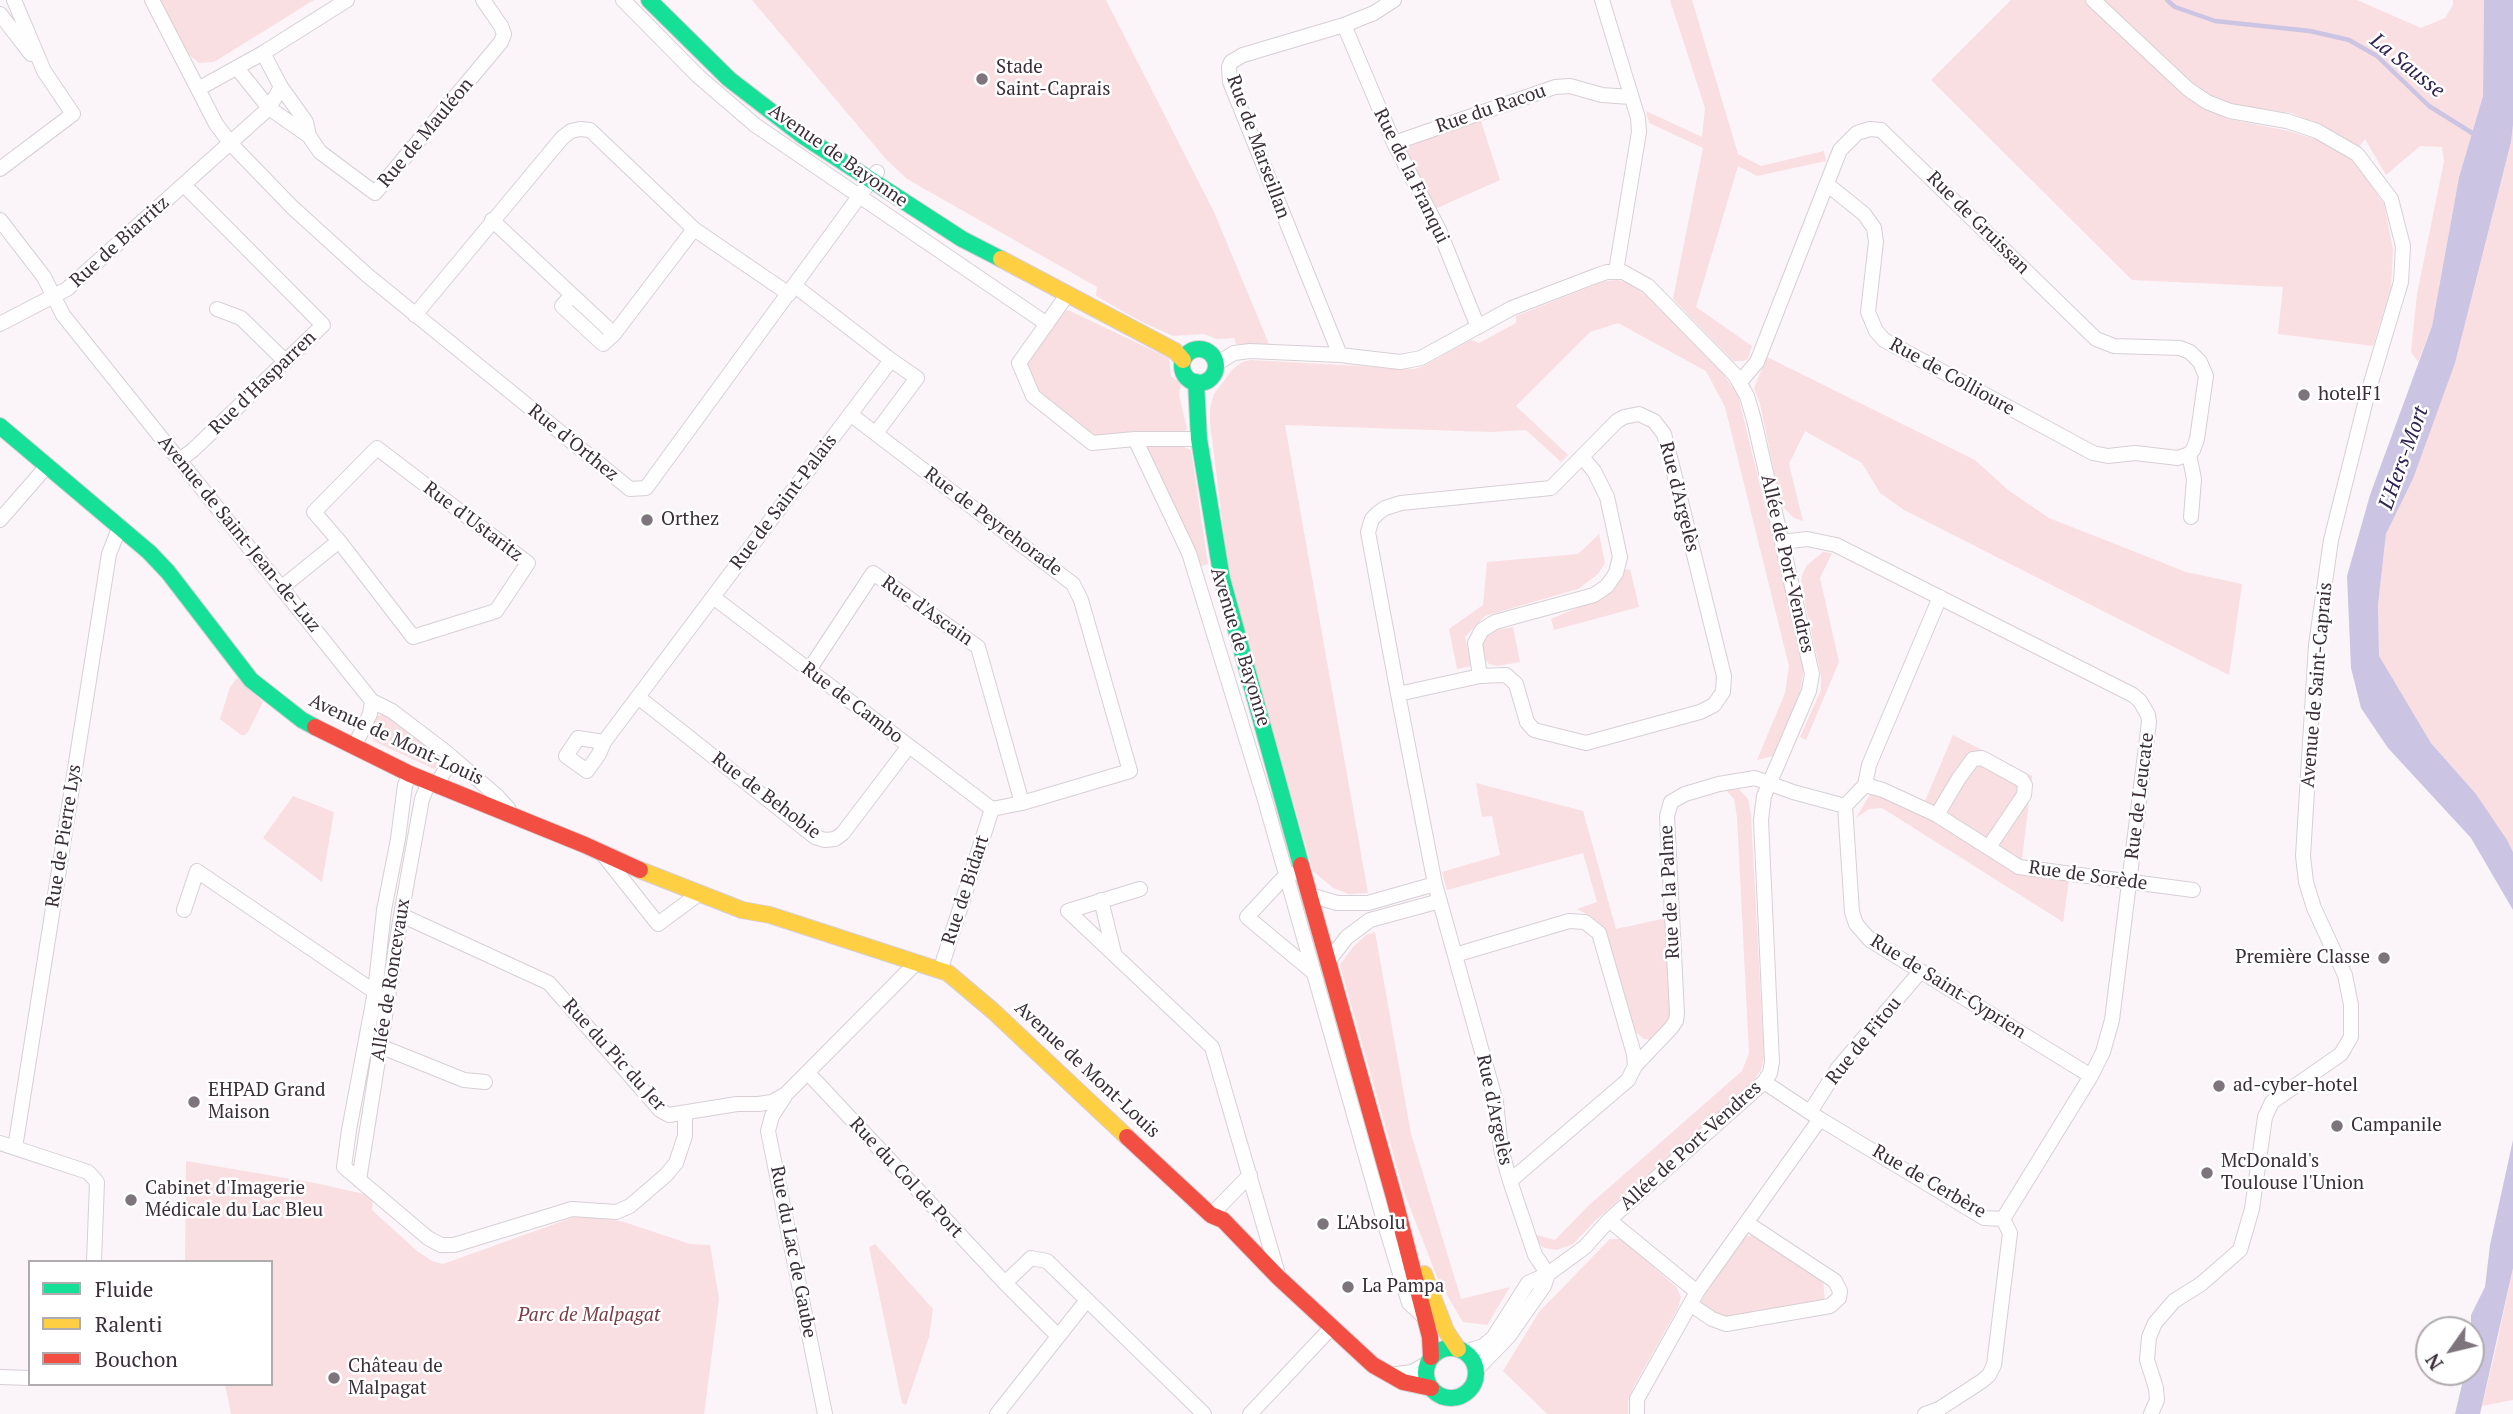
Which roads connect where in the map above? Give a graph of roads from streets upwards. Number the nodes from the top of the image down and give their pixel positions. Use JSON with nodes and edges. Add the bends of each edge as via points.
{"nodes":[{"id":1,"x":14,"y":0,"type":"edge"},
{"id":2,"x":152,"y":0,"type":"edge"},
{"id":3,"x":347,"y":0,"type":"edge"},
{"id":4,"x":483,"y":0,"type":"edge"},
{"id":5,"x":623,"y":0,"type":"edge"},
{"id":6,"x":649,"y":0,"type":"edge"},
{"id":7,"x":1394,"y":0,"type":"edge"},
{"id":8,"x":1602,"y":0,"type":"edge"},
{"id":9,"x":2093,"y":0,"type":"edge"},
{"id":10,"x":0,"y":14,"type":"edge"},
{"id":11,"x":1344,"y":25,"type":"junction"},
{"id":12,"x":263,"y":53,"type":"junction"},
{"id":13,"x":237,"y":68,"type":"junction"},
{"id":14,"x":44,"y":71,"type":"junction"},
{"id":15,"x":281,"y":87,"type":"junction"},
{"id":16,"x":198,"y":89,"type":"junction"},
{"id":17,"x":1631,"y":97,"type":"junction"},
{"id":18,"x":270,"y":108,"type":"junction"},
{"id":19,"x":309,"y":136,"type":"junction"},
{"id":20,"x":1394,"y":143,"type":"junction"},
{"id":21,"x":231,"y":144,"type":"junction"},
{"id":22,"x":0,"y":169,"type":"edge"},
{"id":23,"x":874,"y":177,"type":"junction"},
{"id":24,"x":184,"y":185,"type":"junction"},
{"id":25,"x":1828,"y":185,"type":"junction"},
{"id":26,"x":861,"y":198,"type":"junction"},
{"id":27,"x":0,"y":220,"type":"edge"},
{"id":28,"x":492,"y":220,"type":"junction"},
{"id":29,"x":694,"y":229,"type":"junction"},
{"id":30,"x":1616,"y":271,"type":"junction"},
{"id":31,"x":792,"y":290,"type":"junction"},
{"id":32,"x":1068,"y":295,"type":"junction"},
{"id":33,"x":54,"y":298,"type":"junction"},
{"id":34,"x":218,"y":309,"type":"dead end"},
{"id":35,"x":415,"y":315,"type":"junction"},
{"id":36,"x":0,"y":324,"type":"edge"},
{"id":37,"x":1047,"y":324,"type":"junction"},
{"id":38,"x":1478,"y":327,"type":"junction"},
{"id":39,"x":1340,"y":355,"type":"junction"},
{"id":40,"x":891,"y":360,"type":"junction"},
{"id":41,"x":1184,"y":360,"type":"junction"},
{"id":42,"x":286,"y":362,"type":"junction"},
{"id":43,"x":1216,"y":364,"type":"junction"},
{"id":44,"x":1196,"y":382,"type":"junction"},
{"id":45,"x":1740,"y":382,"type":"junction"},
{"id":46,"x":850,"y":414,"type":"junction"},
{"id":47,"x":0,"y":426,"type":"edge"},
{"id":48,"x":876,"y":433,"type":"junction"},
{"id":49,"x":1135,"y":439,"type":"junction"},
{"id":50,"x":1199,"y":439,"type":"junction"},
{"id":51,"x":2189,"y":454,"type":"junction"},
{"id":52,"x":1582,"y":457,"type":"junction"},
{"id":53,"x":181,"y":459,"type":"junction"},
{"id":54,"x":47,"y":466,"type":"junction"},
{"id":55,"x":2191,"y":517,"type":"dead end"},
{"id":56,"x":0,"y":520,"type":"edge"},
{"id":57,"x":120,"y":526,"type":"junction"},
{"id":58,"x":339,"y":541,"type":"junction"},
{"id":59,"x":1782,"y":542,"type":"junction"},
{"id":60,"x":281,"y":588,"type":"junction"},
{"id":61,"x":713,"y":597,"type":"junction"},
{"id":62,"x":1940,"y":597,"type":"junction"},
{"id":63,"x":809,"y":670,"type":"junction"},
{"id":64,"x":1480,"y":676,"type":"junction"},
{"id":65,"x":1398,"y":694,"type":"junction"},
{"id":66,"x":638,"y":697,"type":"junction"},
{"id":67,"x":372,"y":701,"type":"junction"},
{"id":68,"x":604,"y":742,"type":"dead end"},
{"id":69,"x":355,"y":745,"type":"junction"},
{"id":70,"x":909,"y":746,"type":"junction"},
{"id":71,"x":449,"y":756,"type":"junction"},
{"id":72,"x":410,"y":774,"type":"junction"},
{"id":73,"x":1770,"y":782,"type":"junction"},
{"id":74,"x":432,"y":783,"type":"junction"},
{"id":75,"x":1864,"y":785,"type":"junction"},
{"id":76,"x":1022,"y":803,"type":"junction"},
{"id":77,"x":1845,"y":806,"type":"junction"},
{"id":78,"x":992,"y":809,"type":"junction"},
{"id":79,"x":1937,"y":815,"type":"junction"},
{"id":80,"x":511,"y":816,"type":"junction"},
{"id":81,"x":1989,"y":847,"type":"junction"},
{"id":82,"x":602,"y":853,"type":"junction"},
{"id":83,"x":1303,"y":872,"type":"junction"},
{"id":84,"x":1286,"y":875,"type":"junction"},
{"id":85,"x":2130,"y":882,"type":"junction"},
{"id":86,"x":1435,"y":884,"type":"junction"},
{"id":87,"x":1139,"y":889,"type":"dead end"},
{"id":88,"x":2193,"y":890,"type":"dead end"},
{"id":89,"x":700,"y":893,"type":"junction"},
{"id":90,"x":1310,"y":895,"type":"junction"},
{"id":91,"x":1101,"y":900,"type":"junction"},
{"id":92,"x":1440,"y":901,"type":"junction"},
{"id":93,"x":184,"y":910,"type":"dead end"},
{"id":94,"x":401,"y":915,"type":"junction"},
{"id":95,"x":1115,"y":954,"type":"junction"},
{"id":96,"x":1455,"y":955,"type":"junction"},
{"id":97,"x":1329,"y":960,"type":"junction"},
{"id":98,"x":916,"y":963,"type":"junction"},
{"id":99,"x":940,"y":971,"type":"junction"},
{"id":100,"x":1312,"y":971,"type":"junction"},
{"id":101,"x":1920,"y":972,"type":"junction"},
{"id":102,"x":375,"y":992,"type":"junction"},
{"id":103,"x":374,"y":1043,"type":"junction"},
{"id":104,"x":1635,"y":1066,"type":"junction"},
{"id":105,"x":808,"y":1073,"type":"junction"},
{"id":106,"x":2091,"y":1076,"type":"junction"},
{"id":107,"x":485,"y":1082,"type":"dead end"},
{"id":108,"x":1765,"y":1082,"type":"junction"},
{"id":109,"x":786,"y":1094,"type":"junction"},
{"id":110,"x":685,"y":1113,"type":"junction"},
{"id":111,"x":1815,"y":1115,"type":"junction"},
{"id":112,"x":0,"y":1143,"type":"edge"},
{"id":113,"x":15,"y":1147,"type":"junction"},
{"id":114,"x":1250,"y":1175,"type":"junction"},
{"id":115,"x":359,"y":1180,"type":"junction"},
{"id":116,"x":1510,"y":1181,"type":"junction"},
{"id":117,"x":1211,"y":1215,"type":"junction"},
{"id":118,"x":2003,"y":1219,"type":"junction"},
{"id":119,"x":1609,"y":1220,"type":"junction"},
{"id":120,"x":1747,"y":1223,"type":"junction"},
{"id":121,"x":1399,"y":1233,"type":"junction"},
{"id":122,"x":94,"y":1260,"type":"edge"},
{"id":123,"x":1548,"y":1274,"type":"junction"},
{"id":124,"x":1279,"y":1279,"type":"junction"},
{"id":125,"x":1005,"y":1283,"type":"junction"},
{"id":126,"x":1694,"y":1298,"type":"junction"},
{"id":127,"x":1087,"y":1300,"type":"junction"},
{"id":128,"x":1332,"y":1327,"type":"junction"},
{"id":129,"x":1058,"y":1336,"type":"junction"},
{"id":130,"x":1462,"y":1350,"type":"junction"},
{"id":131,"x":1430,"y":1360,"type":"junction"},
{"id":132,"x":1476,"y":1370,"type":"junction"},
{"id":133,"x":1388,"y":1375,"type":"junction"},
{"id":134,"x":0,"y":1377,"type":"edge"},
{"id":135,"x":28,"y":1378,"type":"edge"},
{"id":136,"x":1470,"y":1390,"type":"junction"},
{"id":137,"x":1435,"y":1392,"type":"junction"},
{"id":138,"x":1457,"y":1413,"type":"edge"},
{"id":139,"x":825,"y":1414,"type":"edge"},
{"id":140,"x":997,"y":1414,"type":"edge"},
{"id":141,"x":1204,"y":1414,"type":"edge"},
{"id":142,"x":1250,"y":1414,"type":"edge"},
{"id":143,"x":1637,"y":1414,"type":"edge"},
{"id":144,"x":1925,"y":1414,"type":"edge"},
{"id":145,"x":2151,"y":1414,"type":"edge"}],
"edges":[{"from":1,"to":14,"type":"street"},
{"from":2,"to":16,"type":"street","name":"Rue d'Orthez"},
{"from":3,"to":12,"type":"street"},
{"from":4,"to":19,"type":"street","name":"Rue de Mauléon","via":[[501,26],[501,42],[375,193],[320,152]]},
{"from":5,"to":26,"type":"street","name":"Avenue de Bayonne","via":[[698,76],[755,125]]},
{"from":6,"to":23,"type":"street","name":"Avenue de Bayonne","via":[[761,106]]},
{"from":7,"to":11,"type":"street","name":"Rue de Marseillan"},
{"from":8,"to":17,"type":"street"},
{"from":9,"to":145,"type":"street","name":"Avenue de Saint-Caprais","via":[[2207,102],[2317,131],[2357,154],[2391,199],[2403,246],[2401,282],[2331,540],[2316,645],[2303,856],[2314,908],[2345,975],[2351,1037],[2341,1054],[2272,1102],[2265,1117],[2252,1209],[2240,1250],[2174,1301],[2149,1337],[2147,1360],[2157,1388]]},
{"from":10,"to":14,"type":"street"},
{"from":11,"to":20,"type":"street","name":"Rue de la Franqui"},
{"from":11,"to":39,"type":"street","name":"Rue de Marseillan","via":[[1243,55],[1231,62],[1228,74]]},
{"from":12,"to":13,"type":"street"},
{"from":12,"to":15,"type":"street","name":"Rue de Mauléon"},
{"from":13,"to":16,"type":"street"},
{"from":13,"to":18,"type":"street","name":"Rue de Mauléon"},
{"from":14,"to":22,"type":"street","via":[[73,114]]},
{"from":15,"to":18,"type":"street"},
{"from":15,"to":19,"type":"street","name":"Rue de Mauléon","via":[[306,122]]},
{"from":16,"to":21,"type":"street","name":"Rue d'Orthez"},
{"from":17,"to":20,"type":"street","name":"Rue du Racou","via":[[1555,87]]},
{"from":17,"to":30,"type":"street","via":[[1638,118],[1638,141]]},
{"from":18,"to":19,"type":"street","name":"Rue de Mauléon"},
{"from":18,"to":21,"type":"street"},
{"from":20,"to":38,"type":"street","name":"Rue de la Franqui","via":[[1439,230]]},
{"from":21,"to":24,"type":"street","name":"Rue de Biarritz"},
{"from":21,"to":35,"type":"street","name":"Rue d'Orthez","via":[[293,208]]},
{"from":23,"to":26,"type":"street","name":"Rue d'Orthez"},
{"from":23,"to":32,"type":"street","name":"Avenue de Bayonne","via":[[962,239]]},
{"from":24,"to":33,"type":"street","name":"Rue de Biarritz"},
{"from":24,"to":42,"type":"street","name":"Rue d'Hasparren","via":[[323,325]]},
{"from":25,"to":45,"type":"street","name":"Rue de Gruissan","via":[[1757,362]]},
{"from":25,"to":51,"type":"street","name":"Rue de Collioure","via":[[1874,228],[1868,312],[1884,340],[2100,455],[2178,458]]},
{"from":25,"to":51,"type":"street","name":"Rue de Gruissan","via":[[1844,144],[1857,133],[1881,130],[2095,339],[2114,346],[2173,347],[2190,352],[2206,376],[2197,439]]},
{"from":26,"to":31,"type":"street","name":"Rue d'Orthez"},
{"from":26,"to":37,"type":"street","name":"Avenue de Bayonne"},
{"from":27,"to":33,"type":"street","name":"Avenue de Saint-Jean-de-Luz"},
{"from":28,"to":29,"type":"street","via":[[562,138],[580,128],[590,130]]},
{"from":28,"to":29,"type":"street","via":[[614,334]]},
{"from":28,"to":35,"type":"street"},
{"from":29,"to":31,"type":"street"},
{"from":30,"to":38,"type":"street","via":[[1512,308]]},
{"from":30,"to":45,"type":"street","name":"Allée de Port-Vendres","via":[[1648,286]]},
{"from":31,"to":35,"type":"street","name":"Rue d'Orthez","via":[[646,488],[629,489]]},
{"from":31,"to":40,"type":"street"},
{"from":32,"to":37,"type":"street"},
{"from":32,"to":41,"type":"street","name":"Avenue de Bayonne"},
{"from":33,"to":36,"type":"street","name":"Rue de Biarritz"},
{"from":33,"to":53,"type":"street","name":"Avenue de Saint-Jean-de-Luz"},
{"from":34,"to":42,"type":"street","via":[[241,318]]},
{"from":37,"to":49,"type":"street","via":[[1019,363],[1033,396],[1092,443]]},
{"from":38,"to":39,"type":"street","via":[[1421,358],[1400,362]]},
{"from":39,"to":43,"type":"street","via":[[1250,351],[1234,353]]},
{"from":40,"to":46,"type":"street","name":"Rue de Saint-Palais"},
{"from":40,"to":48,"type":"street","via":[[917,377]]},
{"from":41,"to":43,"type":"street","via":[[1192,351],[1204,350]]},
{"from":41,"to":44,"type":"street","via":[[1185,374]]},
{"from":42,"to":53,"type":"street","name":"Rue d'Hasparren"},
{"from":43,"to":44,"type":"street","via":[[1208,380]]},
{"from":44,"to":50,"type":"street","name":"Avenue de Bayonne"},
{"from":45,"to":59,"type":"street","name":"Allée de Port-Vendres","via":[[1754,420]]},
{"from":46,"to":48,"type":"street","name":"Rue de Peyrehorade"},
{"from":46,"to":61,"type":"street","name":"Rue de Saint-Palais"},
{"from":47,"to":54,"type":"street","name":"Avenue de Mont-Louis"},
{"from":48,"to":76,"type":"street","name":"Rue de Peyrehorade","via":[[1073,584],[1082,600],[1130,771]]},
{"from":49,"to":50,"type":"street"},
{"from":49,"to":84,"type":"street","name":"Avenue de Bayonne","via":[[1189,552]]},
{"from":50,"to":83,"type":"street","name":"Avenue de Bayonne","via":[[1222,579]]},
{"from":51,"to":55,"type":"street","name":"Rue de Gruissan","via":[[2194,479]]},
{"from":52,"to":64,"type":"street","via":[[1607,497],[1620,557],[1616,573],[1594,595],[1482,630],[1475,643]]},
{"from":52,"to":64,"type":"street","name":"Rue d'Argelès","via":[[1618,421],[1632,415],[1646,416],[1664,434],[1724,676],[1723,692],[1714,705],[1700,712],[1586,743],[1534,730],[1512,679],[1500,674]]},
{"from":52,"to":65,"type":"street","name":"Rue d'Argelès","via":[[1551,488],[1401,503],[1372,519],[1369,539]]},
{"from":53,"to":60,"type":"street","name":"Avenue de Saint-Jean-de-Luz"},
{"from":54,"to":56,"type":"street"},
{"from":54,"to":57,"type":"street","name":"Avenue de Mont-Louis"},
{"from":57,"to":69,"type":"street","name":"Avenue de Mont-Louis","via":[[168,572],[251,680],[302,720]]},
{"from":57,"to":113,"type":"street","name":"Rue de Pierre Lys","via":[[109,554]]},
{"from":58,"to":58,"type":"street","name":"Rue d'Ustaritz","via":[[413,637],[496,611],[528,563],[377,448],[314,512]]},
{"from":58,"to":60,"type":"street"},
{"from":59,"to":62,"type":"street","name":"Rue de Leucate","via":[[1807,539],[1836,545]]},
{"from":59,"to":73,"type":"street","name":"Allée de Port-Vendres","via":[[1812,674]]},
{"from":60,"to":67,"type":"street","name":"Avenue de Saint-Jean-de-Luz"},
{"from":61,"to":63,"type":"street","name":"Rue de Cambo"},
{"from":61,"to":66,"type":"street","name":"Rue de Saint-Palais"},
{"from":62,"to":75,"type":"street","via":[[1868,765]]},
{"from":62,"to":85,"type":"street","name":"Rue de Leucate","via":[[2133,695],[2144,707],[2149,722]]},
{"from":63,"to":70,"type":"street","name":"Rue de Cambo"},
{"from":63,"to":76,"type":"street","name":"Rue d'Ascain","via":[[873,573],[978,647]]},
{"from":64,"to":65,"type":"street","name":"Rue d'Argelès"},
{"from":65,"to":86,"type":"street","name":"Rue d'Argelès"},
{"from":66,"to":68,"type":"street","name":"Rue de Saint-Palais"},
{"from":66,"to":70,"type":"street","name":"Rue de Behobie","via":[[815,837],[825,840],[844,833]]},
{"from":67,"to":69,"type":"street"},
{"from":67,"to":71,"type":"street","name":"Avenue de Saint-Jean-de-Luz"},
{"from":69,"to":72,"type":"street","name":"Avenue de Mont-Louis"},
{"from":70,"to":78,"type":"street","name":"Rue de Cambo"},
{"from":71,"to":74,"type":"street","name":"Allée de Roncevaux"},
{"from":71,"to":80,"type":"street","name":"Avenue de Saint-Jean-de-Luz","via":[[497,796]]},
{"from":72,"to":74,"type":"street","name":"Avenue de Mont-Louis"},
{"from":72,"to":102,"type":"street","name":"Allée de Roncevaux","via":[[384,910]]},
{"from":73,"to":77,"type":"street","name":"Rue de la Palme"},
{"from":73,"to":104,"type":"street","name":"Rue de la Palme","via":[[1746,778],[1719,784],[1677,797],[1668,807],[1676,1021]]},
{"from":73,"to":108,"type":"street","name":"Allée de Port-Vendres","via":[[1761,820],[1772,1062]]},
{"from":74,"to":80,"type":"street","name":"Avenue de Mont-Louis"},
{"from":74,"to":94,"type":"street","name":"Allée de Roncevaux","via":[[422,799]]},
{"from":75,"to":77,"type":"street"},
{"from":75,"to":79,"type":"street","name":"Rue de Sorède"},
{"from":76,"to":78,"type":"street","name":"Rue de Peyrehorade"},
{"from":77,"to":101,"type":"street","name":"Rue de Saint-Cyprien","via":[[1856,924],[1870,940]]},
{"from":78,"to":99,"type":"street","name":"Rue de Bidart"},
{"from":79,"to":81,"type":"street","name":"Rue de Sorède"},
{"from":79,"to":81,"type":"street","via":[[1973,759],[1982,758],[2022,780],[2024,795]]},
{"from":80,"to":82,"type":"street","name":"Avenue de Mont-Louis"},
{"from":81,"to":85,"type":"street","name":"Rue de Sorède","via":[[2020,867]]},
{"from":82,"to":89,"type":"street","name":"Avenue de Mont-Louis"},
{"from":82,"to":89,"type":"street","name":"Avenue de Mont-Louis","via":[[659,924]]},
{"from":83,"to":84,"type":"street"},
{"from":83,"to":90,"type":"street","name":"Avenue de Bayonne"},
{"from":84,"to":100,"type":"street","name":"Avenue de Bayonne"},
{"from":84,"to":100,"type":"street","via":[[1247,917]]},
{"from":85,"to":88,"type":"street","name":"Rue de Sorède"},
{"from":85,"to":106,"type":"street","name":"Rue de Leucate","via":[[2112,1020]]},
{"from":86,"to":90,"type":"street","via":[[1368,903],[1338,903]]},
{"from":86,"to":92,"type":"street","name":"Rue d'Argelès"},
{"from":87,"to":91,"type":"street"},
{"from":89,"to":98,"type":"street","name":"Avenue de Mont-Louis"},
{"from":90,"to":97,"type":"street","name":"Avenue de Bayonne"},
{"from":91,"to":95,"type":"street"},
{"from":91,"to":95,"type":"street","via":[[1069,911]]},
{"from":92,"to":96,"type":"street","name":"Rue d'Argelès"},
{"from":92,"to":97,"type":"street","via":[[1370,920],[1347,937]]},
{"from":93,"to":102,"type":"street","via":[[197,871]]},
{"from":94,"to":103,"type":"street","name":"Allée de Roncevaux"},
{"from":94,"to":110,"type":"street","name":"Rue du Pic du Jer","via":[[549,983],[660,1111]]},
{"from":95,"to":114,"type":"street","via":[[1212,1047]]},
{"from":96,"to":104,"type":"street","via":[[1569,921],[1585,922],[1599,933]]},
{"from":96,"to":116,"type":"street","name":"Rue d'Argelès","via":[[1496,1102]]},
{"from":97,"to":121,"type":"street","name":"Avenue de Bayonne","via":[[1394,1197]]},
{"from":98,"to":99,"type":"street","name":"Avenue de Mont-Louis"},
{"from":98,"to":105,"type":"street","name":"Rue du Pic du Jer"},
{"from":99,"to":117,"type":"street","name":"Avenue de Mont-Louis","via":[[993,1011]]},
{"from":100,"to":121,"type":"street","name":"Avenue de Bayonne"},
{"from":101,"to":106,"type":"street","name":"Rue de Saint-Cyprien"},
{"from":101,"to":111,"type":"street","name":"Rue de Fitou","via":[[1838,1068]]},
{"from":102,"to":103,"type":"street","name":"Allée de Roncevaux"},
{"from":103,"to":107,"type":"street","via":[[464,1080]]},
{"from":103,"to":115,"type":"street","name":"Allée de Roncevaux"},
{"from":103,"to":115,"type":"street","name":"Allée de Roncevaux","via":[[349,1130],[344,1167]]},
{"from":104,"to":116,"type":"street","name":"Rue de la Palme","via":[[1628,1080]]},
{"from":105,"to":109,"type":"street","name":"Rue du Pic du Jer"},
{"from":105,"to":125,"type":"street","name":"Rue du Col de Port"},
{"from":106,"to":118,"type":"street","name":"Rue de Leucate"},
{"from":108,"to":111,"type":"street","name":"Rue de Cerbère"},
{"from":108,"to":119,"type":"street","name":"Allée de Port-Vendres"},
{"from":109,"to":110,"type":"street","name":"Rue du Pic du Jer","via":[[772,1102]]},
{"from":109,"to":139,"type":"street","name":"Rue du Lac de Gaube","via":[[768,1131]]},
{"from":110,"to":115,"type":"street","via":[[685,1136],[676,1163],[630,1206],[616,1212],[572,1209],[441,1245]]},
{"from":111,"to":118,"type":"street","name":"Rue de Cerbère","via":[[1983,1218]]},
{"from":111,"to":120,"type":"street","name":"Rue de Fitou"},
{"from":112,"to":113,"type":"street"},
{"from":113,"to":122,"type":"street","via":[[88,1172],[97,1182]]},
{"from":114,"to":117,"type":"street"},
{"from":114,"to":124,"type":"street"},
{"from":116,"to":123,"type":"street","name":"Rue d'Argelès","via":[[1535,1255]]},
{"from":117,"to":124,"type":"street","name":"Avenue de Mont-Louis","via":[[1223,1220]]},
{"from":118,"to":144,"type":"street","name":"Rue de Cerbère","via":[[2010,1233],[1994,1364],[1982,1381]]},
{"from":119,"to":123,"type":"street","name":"Allée de Port-Vendres","via":[[1585,1247]]},
{"from":119,"to":126,"type":"street"},
{"from":120,"to":126,"type":"street","name":"Rue de Fitou"},
{"from":120,"to":126,"type":"street","via":[[1835,1281],[1839,1298],[1830,1306],[1726,1324],[1712,1319]]},
{"from":121,"to":130,"type":"street","name":"Avenue de Bayonne","via":[[1444,1326]]},
{"from":121,"to":131,"type":"street","name":"Avenue de Bayonne","via":[[1432,1346]]},
{"from":123,"to":130,"type":"street","name":"Allée de Port-Vendres","via":[[1528,1283],[1493,1338],[1483,1346]]},
{"from":123,"to":132,"type":"street","name":"Allée de Port-Vendres","via":[[1509,1336]]},
{"from":124,"to":128,"type":"street","name":"Avenue de Mont-Louis"},
{"from":125,"to":127,"type":"street","via":[[1031,1258],[1038,1258],[1047,1261]]},
{"from":125,"to":129,"type":"street","name":"Rue du Col de Port"},
{"from":126,"to":143,"type":"street","via":[[1637,1399]]},
{"from":127,"to":129,"type":"street"},
{"from":127,"to":141,"type":"street"},
{"from":128,"to":133,"type":"street","name":"Avenue de Mont-Louis"},
{"from":128,"to":142,"type":"street"},
{"from":129,"to":140,"type":"street"},
{"from":130,"to":131,"type":"street","via":[[1441,1350]]},
{"from":130,"to":132,"type":"street"},
{"from":131,"to":133,"type":"street","via":[[1412,1372]]},
{"from":131,"to":137,"type":"street","via":[[1426,1376]]},
{"from":132,"to":136,"type":"street"},
{"from":133,"to":137,"type":"street","name":"Avenue de Mont-Louis"},
{"from":134,"to":135,"type":"street"},
{"from":136,"to":137,"type":"street","via":[[1459,1398]]},
{"from":136,"to":138,"type":"street"},
{"from":137,"to":138,"type":"street"}]}
